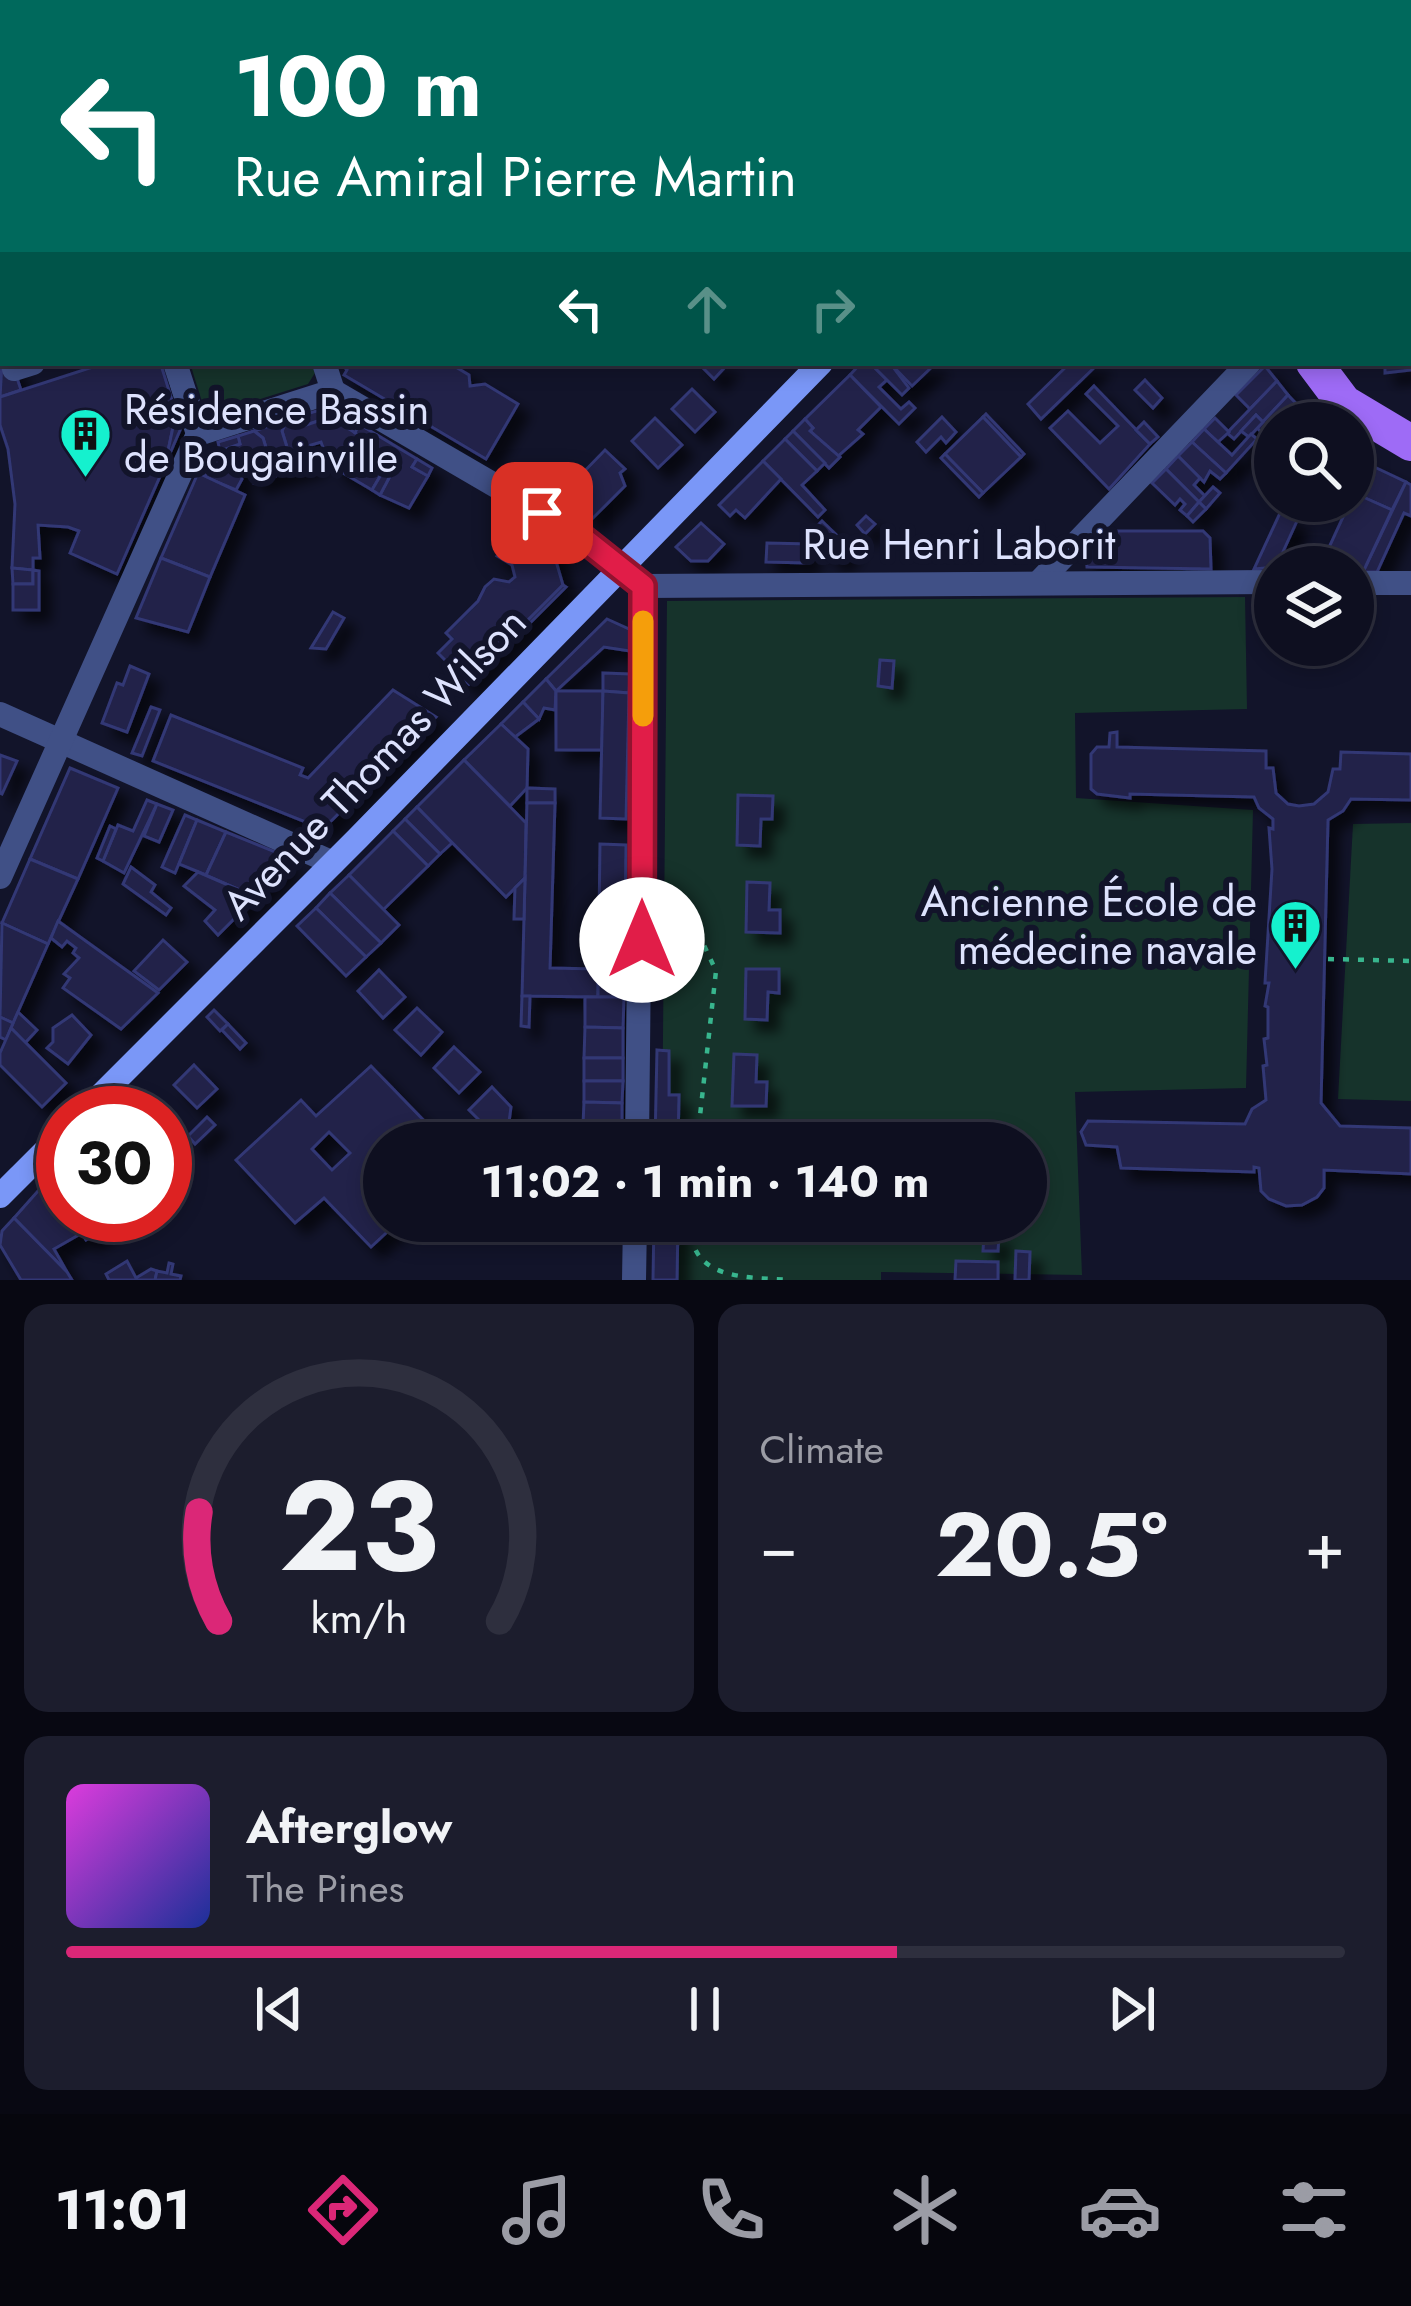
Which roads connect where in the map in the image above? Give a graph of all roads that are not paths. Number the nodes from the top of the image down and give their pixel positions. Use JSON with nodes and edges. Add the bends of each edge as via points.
{"nodes":[{"id":1,"x":176,"y":366,"type":"edge"},
{"id":2,"x":325,"y":366,"type":"edge"},
{"id":3,"x":818,"y":366,"type":"edge"},
{"id":4,"x":1246,"y":366,"type":"edge"},
{"id":5,"x":1316,"y":366,"type":"edge"},
{"id":6,"x":333,"y":391,"type":"junction"},
{"id":7,"x":198,"y":434,"type":"junction"},
{"id":8,"x":1411,"y":443,"type":"edge"},
{"id":9,"x":617,"y":568,"type":"junction"},
{"id":10,"x":1040,"y":581,"type":"junction"},
{"id":11,"x":1254,"y":582,"type":"edge"},
{"id":12,"x":1374,"y":583,"type":"edge"},
{"id":13,"x":1411,"y":583,"type":"edge"},
{"id":14,"x":643,"y":586,"type":"junction"},
{"id":15,"x":0,"y":714,"type":"edge"},
{"id":16,"x":62,"y":741,"type":"junction"},
{"id":17,"x":333,"y":863,"type":"junction"},
{"id":18,"x":0,"y":877,"type":"edge"},
{"id":19,"x":110,"y":1086,"type":"edge"},
{"id":20,"x":638,"y":1122,"type":"edge"},
{"id":21,"x":36,"y":1160,"type":"edge"},
{"id":22,"x":0,"y":1196,"type":"edge"},
{"id":23,"x":635,"y":1242,"type":"edge"},
{"id":24,"x":634,"y":1280,"type":"edge"}],
"edges":[{"from":1,"to":7,"type":"street"},
{"from":2,"to":6,"type":"street"},
{"from":3,"to":9,"type":"street","name":"Avenue Thomas Wilson"},
{"from":4,"to":10,"type":"street"},
{"from":5,"to":8,"type":"main road","via":[[1345,403]]},
{"from":6,"to":7,"type":"street"},
{"from":6,"to":9,"type":"street","via":[[580,536]]},
{"from":7,"to":16,"type":"street"},
{"from":9,"to":14,"type":"street"},
{"from":9,"to":17,"type":"street","name":"Avenue Thomas Wilson"},
{"from":10,"to":11,"type":"street","name":"Rue Henri Laborit"},
{"from":10,"to":14,"type":"street","name":"Rue Henri Laborit"},
{"from":12,"to":13,"type":"street"},
{"from":14,"to":20,"type":"street"},
{"from":15,"to":16,"type":"street"},
{"from":16,"to":17,"type":"street"},
{"from":16,"to":18,"type":"street"},
{"from":17,"to":19,"type":"street","name":"Avenue Thomas Wilson"},
{"from":21,"to":22,"type":"street"},
{"from":23,"to":24,"type":"street"}]}
